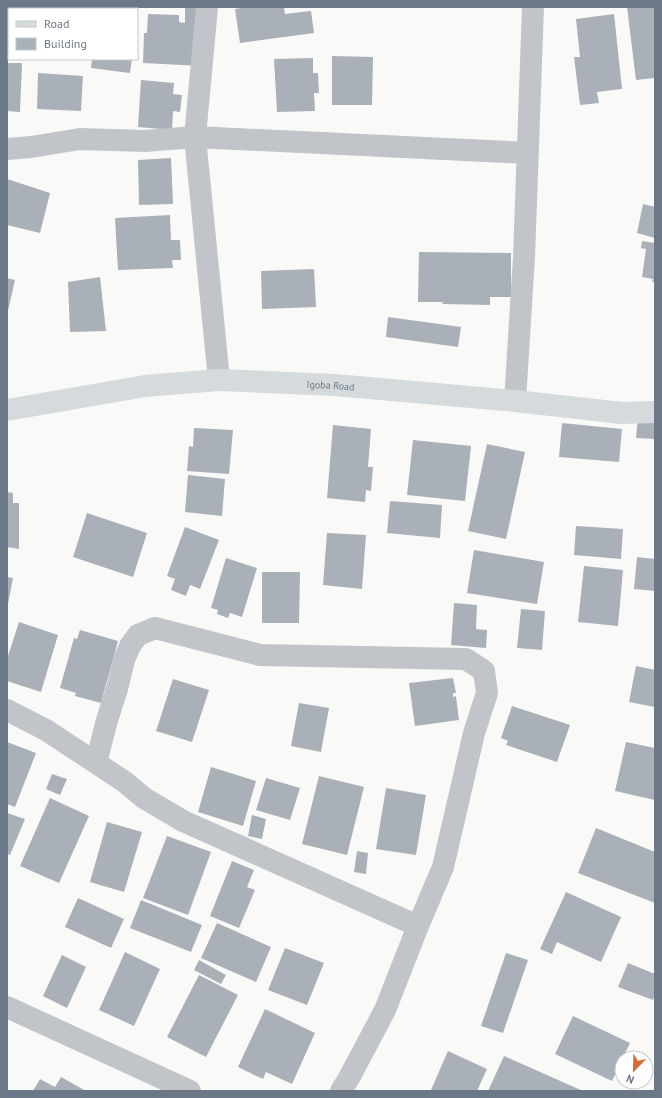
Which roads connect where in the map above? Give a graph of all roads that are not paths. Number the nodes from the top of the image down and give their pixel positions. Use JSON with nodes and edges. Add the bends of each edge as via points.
{"nodes":[{"id":1,"x":207,"y":7,"type":"edge"},
{"id":2,"x":533,"y":7,"type":"edge"},
{"id":3,"x":194,"y":137,"type":"junction"},
{"id":4,"x":7,"y":149,"type":"edge"},
{"id":5,"x":528,"y":153,"type":"junction"},
{"id":6,"x":219,"y":380,"type":"junction"},
{"id":7,"x":515,"y":401,"type":"junction"},
{"id":8,"x":7,"y":410,"type":"edge"},
{"id":9,"x":655,"y":412,"type":"edge"},
{"id":10,"x":7,"y":710,"type":"edge"},
{"id":11,"x":96,"y":763,"type":"junction"},
{"id":12,"x":418,"y":926,"type":"junction"},
{"id":13,"x":7,"y":1006,"type":"edge"},
{"id":14,"x":190,"y":1091,"type":"edge"},
{"id":15,"x":341,"y":1091,"type":"edge"}],
"edges":[{"from":1,"to":3,"type":"street"},
{"from":2,"to":5,"type":"street"},
{"from":3,"to":4,"type":"street","via":[[145,141],[80,139]]},
{"from":3,"to":5,"type":"street"},
{"from":3,"to":6,"type":"street"},
{"from":5,"to":7,"type":"street"},
{"from":6,"to":7,"type":"street","name":"Igoba Road","via":[[335,385]]},
{"from":6,"to":8,"type":"street","name":"Igoba Road","via":[[145,386]]},
{"from":7,"to":9,"type":"street","name":"Igoba Road","via":[[622,413]]},
{"from":10,"to":11,"type":"street","via":[[46,730]]},
{"from":11,"to":12,"type":"street","via":[[144,798],[182,821]]},
{"from":11,"to":12,"type":"street","via":[[130,646],[138,635],[154,628],[260,655],[466,659],[484,671],[488,693],[474,732],[443,868]]},
{"from":12,"to":15,"type":"street","via":[[385,1010]]},
{"from":13,"to":14,"type":"street"}]}
